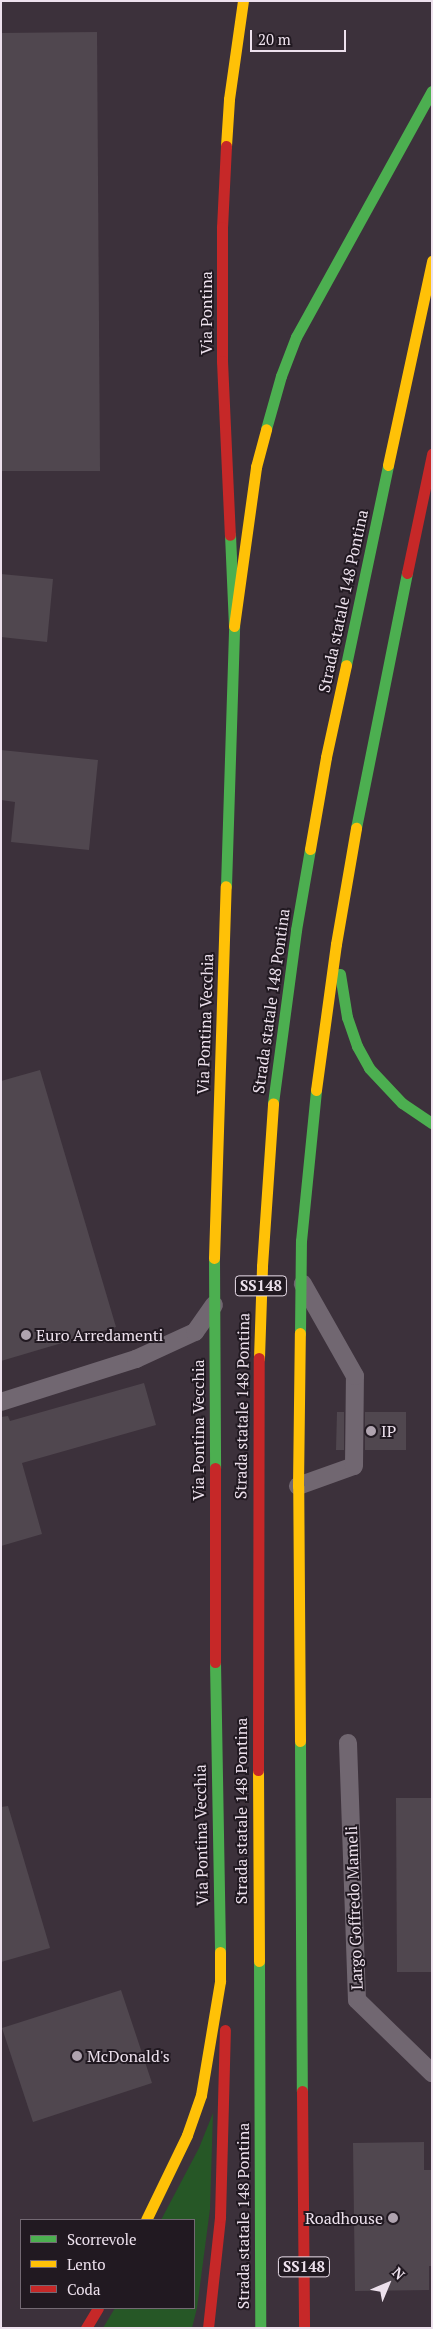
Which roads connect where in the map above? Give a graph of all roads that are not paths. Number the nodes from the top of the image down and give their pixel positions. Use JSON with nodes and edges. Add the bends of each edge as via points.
{"nodes":[{"id":1,"x":242,"y":1,"type":"edge"},
{"id":2,"x":432,"y":91,"type":"edge"},
{"id":3,"x":432,"y":261,"type":"edge"},
{"id":4,"x":432,"y":454,"type":"edge"},
{"id":5,"x":234,"y":626,"type":"junction"},
{"id":6,"x":336,"y":944,"type":"junction"},
{"id":7,"x":432,"y":1123,"type":"edge"},
{"id":8,"x":299,"y":1278,"type":"junction"},
{"id":9,"x":214,"y":1305,"type":"junction"},
{"id":10,"x":1,"y":1402,"type":"edge"},
{"id":11,"x":298,"y":1486,"type":"junction"},
{"id":12,"x":348,"y":1743,"type":"dead end"},
{"id":13,"x":220,"y":1981,"type":"junction"},
{"id":14,"x":432,"y":2073,"type":"edge"},
{"id":15,"x":304,"y":2207,"type":"junction"},
{"id":16,"x":146,"y":2219,"type":"edge"},
{"id":17,"x":316,"y":2300,"type":"dead end"},
{"id":18,"x":97,"y":2309,"type":"edge"},
{"id":19,"x":86,"y":2328,"type":"edge"},
{"id":20,"x":208,"y":2328,"type":"edge"},
{"id":21,"x":260,"y":2328,"type":"edge"},
{"id":22,"x":304,"y":2328,"type":"edge"}],
"edges":[{"from":1,"to":5,"type":"main road","name":"Via Pontina","via":[[229,99],[222,228],[222,361]]},
{"from":2,"to":5,"type":"main road","via":[[314,302],[281,376],[256,467]]},
{"from":3,"to":21,"type":"main road","name":"Strada statale 148 Pontina","number":"SS148","via":[[326,757],[296,930],[273,1096],[257,1412]]},
{"from":4,"to":6,"type":"main road","number":"SS148","via":[[368,762]]},
{"from":5,"to":9,"type":"main road","name":"Via Pontina Vecchia"},
{"from":6,"to":7,"type":"main road","via":[[347,1017],[357,1046],[385,1086]]},
{"from":6,"to":8,"type":"main road","number":"SS148","via":[[314,1106]]},
{"from":8,"to":11,"type":"main road","number":"SS148"},
{"from":8,"to":11,"type":"lane","via":[[355,1376],[354,1466]]},
{"from":9,"to":10,"type":"lane","via":[[195,1332],[136,1359]]},
{"from":9,"to":13,"type":"main road","name":"Via Pontina Vecchia"},
{"from":11,"to":15,"type":"main road","number":"SS148"},
{"from":12,"to":14,"type":"lane","name":"Largo Goffredo Mameli","via":[[357,2000]]},
{"from":13,"to":16,"type":"main road","name":"Via Pontina Vecchia","via":[[201,2095],[184,2143]]},
{"from":13,"to":20,"type":"main road","via":[[225,2031],[223,2156]]},
{"from":15,"to":17,"type":"main road"},
{"from":15,"to":22,"type":"main road","number":"SS148"},
{"from":18,"to":19,"type":"main road"}]}
